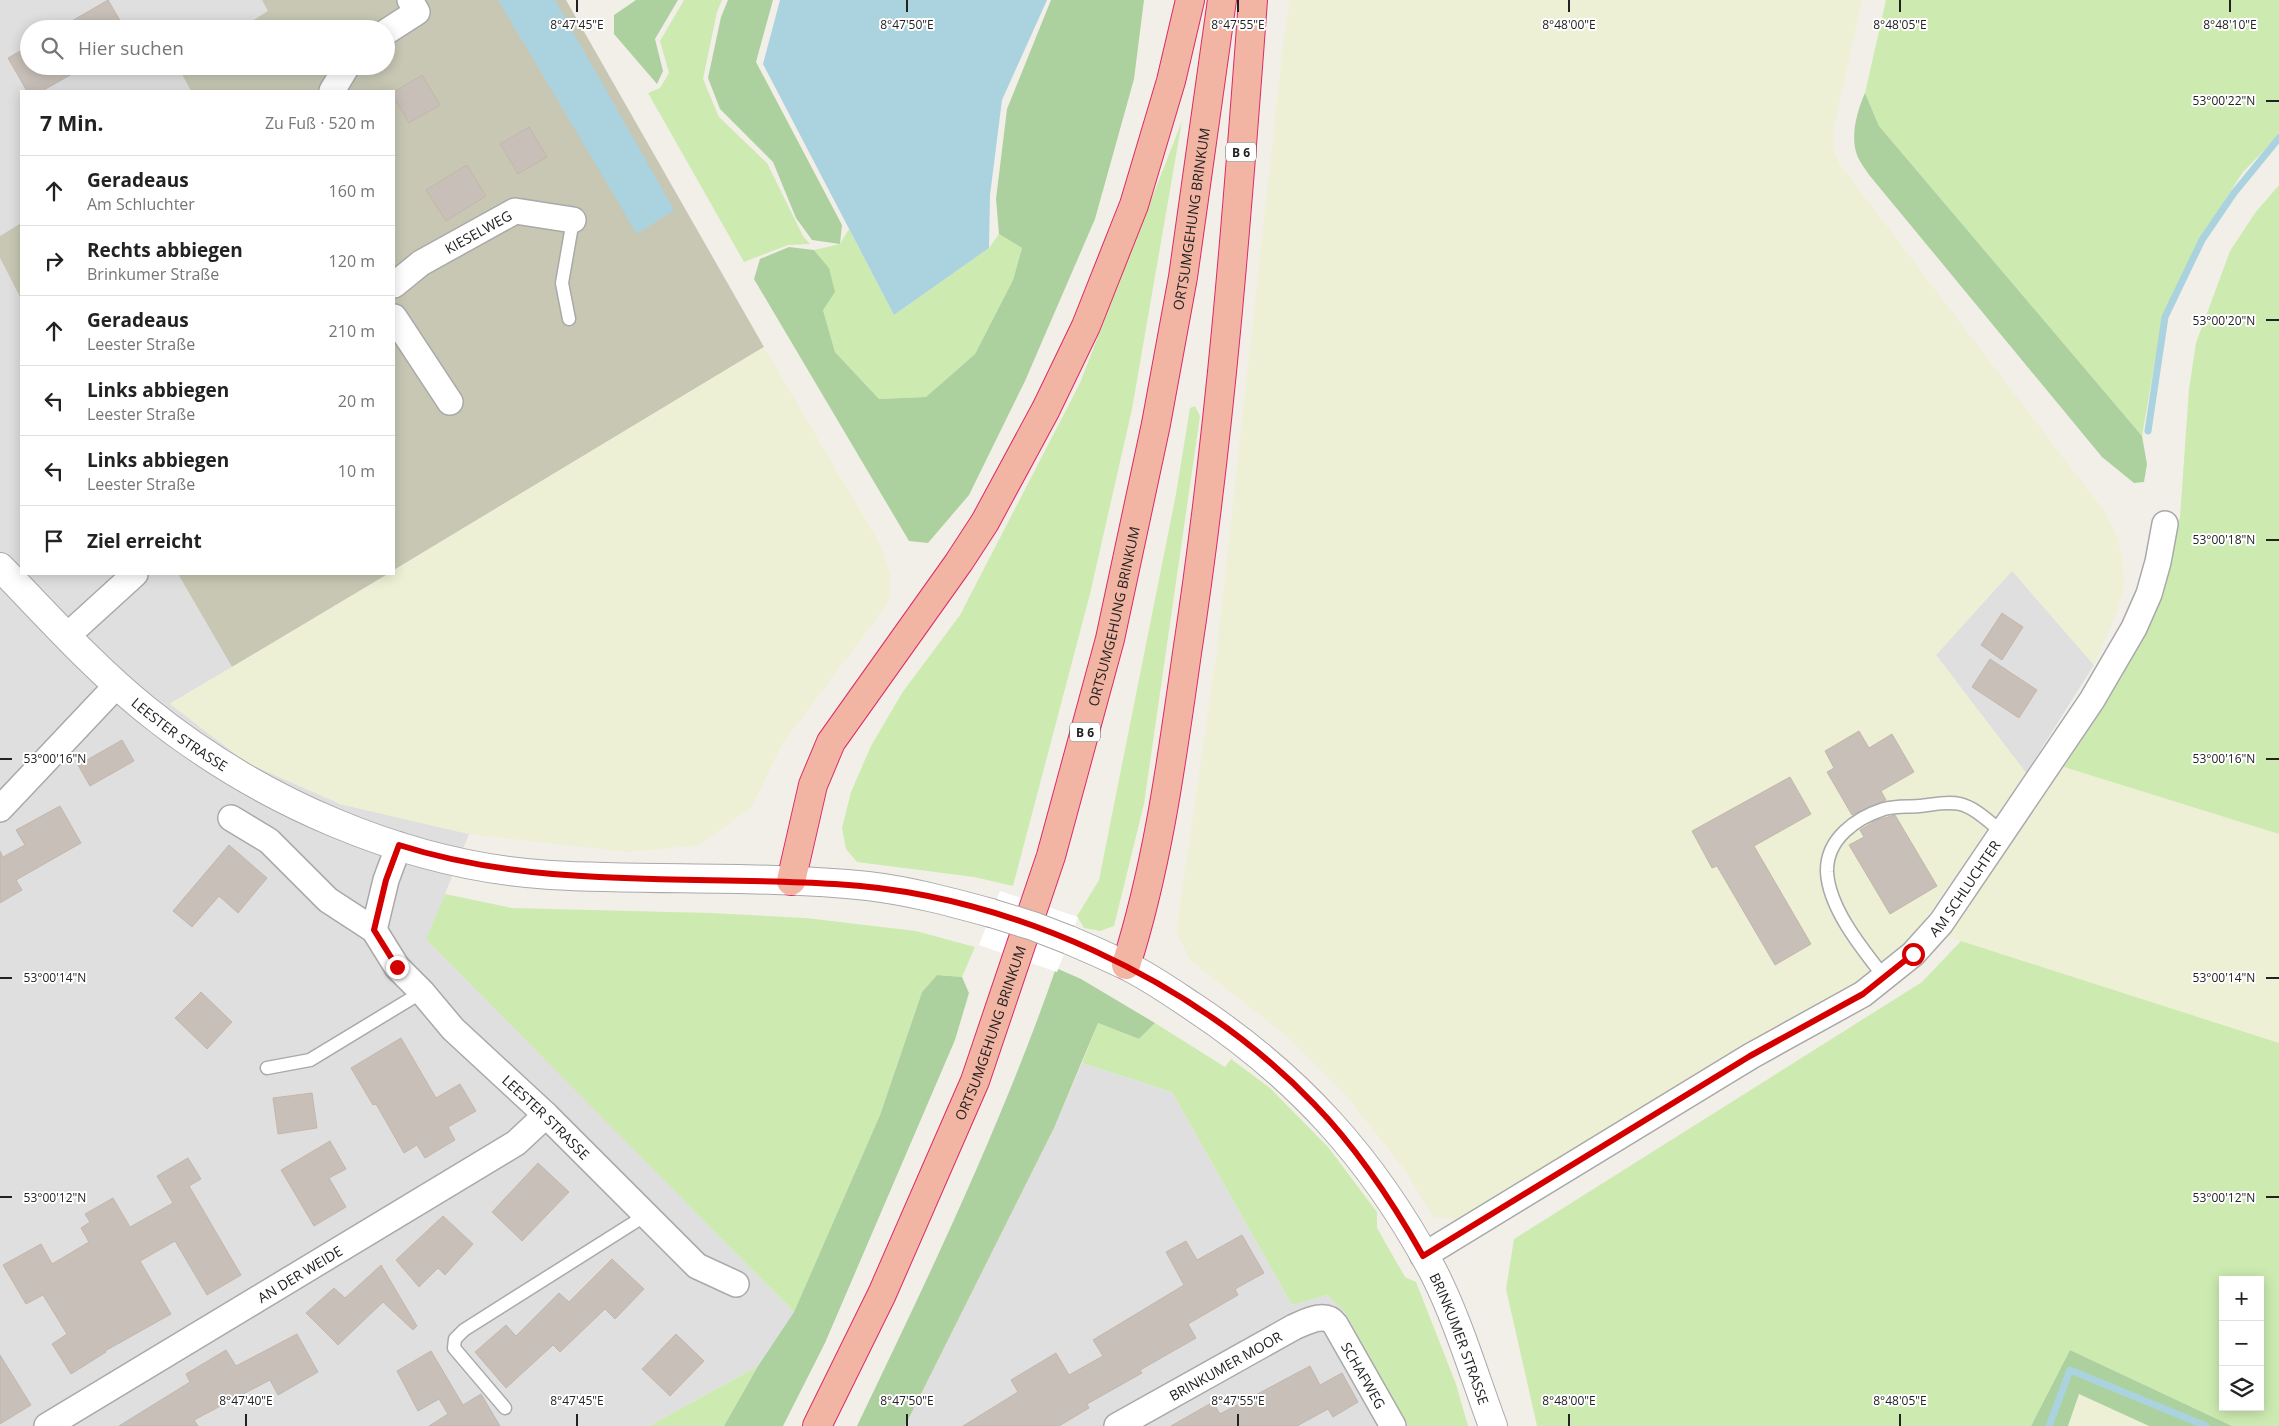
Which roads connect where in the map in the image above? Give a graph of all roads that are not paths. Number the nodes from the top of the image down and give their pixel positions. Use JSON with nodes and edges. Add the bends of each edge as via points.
{"nodes":[{"id":1,"x":410,"y":0,"type":"edge"},
{"id":2,"x":1190,"y":0,"type":"edge"},
{"id":3,"x":1222,"y":0,"type":"edge"},
{"id":4,"x":1253,"y":0,"type":"edge"},
{"id":5,"x":395,"y":26,"type":"edge"},
{"id":6,"x":341,"y":75,"type":"edge"},
{"id":7,"x":333,"y":90,"type":"edge"},
{"id":8,"x":573,"y":220,"type":"joint"},
{"id":9,"x":395,"y":284,"type":"edge"},
{"id":10,"x":395,"y":319,"type":"edge"},
{"id":11,"x":569,"y":319,"type":"dead end"},
{"id":12,"x":450,"y":402,"type":"dead end"},
{"id":13,"x":2165,"y":524,"type":"dead end"},
{"id":14,"x":0,"y":567,"type":"edge"},
{"id":15,"x":133,"y":575,"type":"edge"},
{"id":16,"x":68,"y":636,"type":"junction"},
{"id":17,"x":117,"y":685,"type":"junction"},
{"id":18,"x":0,"y":809,"type":"edge"},
{"id":19,"x":230,"y":818,"type":"dead end"},
{"id":20,"x":2001,"y":831,"type":"junction"},
{"id":21,"x":399,"y":845,"type":"junction"},
{"id":22,"x":791,"y":881,"type":"junction"},
{"id":23,"x":374,"y":930,"type":"junction"},
{"id":24,"x":1126,"y":965,"type":"junction"},
{"id":25,"x":1885,"y":978,"type":"junction"},
{"id":26,"x":422,"y":992,"type":"junction"},
{"id":27,"x":267,"y":1068,"type":"dead end"},
{"id":28,"x":546,"y":1115,"type":"junction"},
{"id":29,"x":646,"y":1215,"type":"junction"},
{"id":30,"x":1423,"y":1256,"type":"junction"},
{"id":31,"x":736,"y":1284,"type":"dead end"},
{"id":32,"x":1335,"y":1324,"type":"joint"},
{"id":33,"x":505,"y":1408,"type":"dead end"},
{"id":34,"x":82,"y":1417,"type":"edge"},
{"id":35,"x":48,"y":1426,"type":"edge"},
{"id":36,"x":817,"y":1426,"type":"edge"},
{"id":37,"x":1117,"y":1426,"type":"edge"},
{"id":38,"x":1393,"y":1426,"type":"edge"},
{"id":39,"x":1493,"y":1426,"type":"edge"}],
"edges":[{"from":1,"to":5,"type":"street","via":[[417,12]]},
{"from":2,"to":22,"type":"highway","via":[[1171,81],[1134,205],[1086,326],[985,522],[831,742],[813,785]]},
{"from":3,"to":36,"type":"highway","name":"ORTSUMGEHUNG BRINKUM","number":"B 6","via":[[1189,239],[1156,424],[1110,639],[1052,856],[975,1082],[882,1294]]},
{"from":4,"to":24,"type":"highway","number":"B 6","via":[[1229,305],[1205,533],[1172,757],[1140,921]]},
{"from":6,"to":7,"type":"street"},
{"from":8,"to":9,"type":"street","name":"KIESELWEG","via":[[515,211],[422,263]]},
{"from":8,"to":11,"type":"lane","via":[[562,283]]},
{"from":10,"to":12,"type":"street"},
{"from":13,"to":20,"type":"street","name":"AM SCHLUCHTER","via":[[2149,594],[2134,628],[2092,700]]},
{"from":14,"to":16,"type":"street","name":"LEESTER STRASSE"},
{"from":15,"to":16,"type":"street"},
{"from":16,"to":17,"type":"street","name":"LEESTER STRASSE"},
{"from":17,"to":18,"type":"street"},
{"from":17,"to":21,"type":"street","name":"LEESTER STRASSE","via":[[188,742],[232,772],[337,824]]},
{"from":19,"to":23,"type":"street","name":"LEESTER STRASSE","via":[[269,841],[328,900]]},
{"from":20,"to":25,"type":"street","name":"AM SCHLUCHTER","via":[[1941,923]]},
{"from":20,"to":25,"type":"lane","via":[[1974,810],[1946,802],[1885,809],[1854,823],[1840,835],[1828,858],[1827,874],[1833,896],[1858,943]]},
{"from":21,"to":22,"type":"street","name":"LEESTER STRASSE","via":[[442,858],[546,875]]},
{"from":21,"to":23,"type":"street","via":[[386,880]]},
{"from":22,"to":24,"type":"street","name":"LEESTER STRASSE","bridge":true,"via":[[897,890],[991,913],[1033,926]]},
{"from":23,"to":26,"type":"street","name":"LEESTER STRASSE","via":[[397,967]]},
{"from":24,"to":30,"type":"street","name":"BRINKUMER STRASSE","via":[[1222,1026],[1272,1065],[1313,1103],[1380,1184]]},
{"from":25,"to":30,"type":"street","name":"AM SCHLUCHTER","via":[[1863,994],[1750,1056]]},
{"from":26,"to":27,"type":"lane","via":[[310,1060]]},
{"from":26,"to":28,"type":"street","name":"LEESTER STRASSE","via":[[453,1029]]},
{"from":28,"to":29,"type":"street","name":"LEESTER STRASSE"},
{"from":28,"to":34,"type":"street","name":"AN DER WEIDE","via":[[516,1143]]},
{"from":29,"to":31,"type":"street","name":"LEESTER STRASSE","via":[[697,1266]]},
{"from":29,"to":33,"type":"lane","via":[[464,1330],[455,1339],[454,1348]]},
{"from":30,"to":39,"type":"street","name":"BRINKUMER STRASSE","via":[[1450,1309]]},
{"from":32,"to":37,"type":"street","name":"BRINKUMER MOOR","via":[[1322,1317],[1294,1327]]},
{"from":32,"to":38,"type":"street","name":"SCHAFWEG"},
{"from":34,"to":35,"type":"street","name":"AN DER WEIDE"}]}
